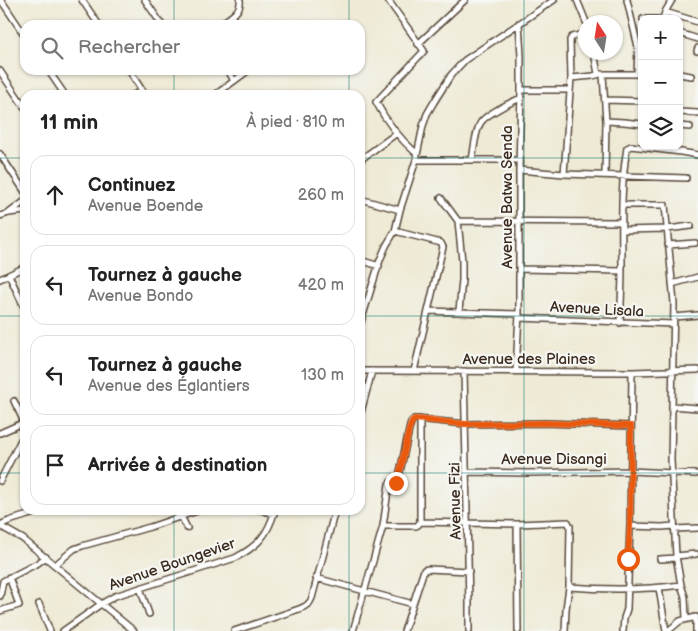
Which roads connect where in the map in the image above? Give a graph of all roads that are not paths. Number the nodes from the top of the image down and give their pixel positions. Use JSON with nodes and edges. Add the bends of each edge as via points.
{"nodes":[{"id":1,"x":1,"y":0,"type":"edge"},
{"id":2,"x":82,"y":0,"type":"edge"},
{"id":3,"x":145,"y":0,"type":"edge"},
{"id":4,"x":240,"y":0,"type":"edge"},
{"id":5,"x":388,"y":0,"type":"edge"},
{"id":6,"x":465,"y":0,"type":"edge"},
{"id":7,"x":554,"y":0,"type":"edge"},
{"id":8,"x":578,"y":0,"type":"edge"},
{"id":9,"x":627,"y":0,"type":"edge"},
{"id":10,"x":672,"y":0,"type":"edge"},
{"id":11,"x":665,"y":12,"type":"junction"},
{"id":12,"x":583,"y":15,"type":"edge"},
{"id":13,"x":664,"y":15,"type":"edge"},
{"id":14,"x":638,"y":19,"type":"edge"},
{"id":15,"x":96,"y":20,"type":"edge"},
{"id":16,"x":159,"y":20,"type":"edge"},
{"id":17,"x":226,"y":20,"type":"edge"},
{"id":18,"x":632,"y":20,"type":"junction"},
{"id":19,"x":698,"y":22,"type":"edge"},
{"id":20,"x":518,"y":23,"type":"junction"},
{"id":21,"x":20,"y":28,"type":"edge"},
{"id":22,"x":683,"y":34,"type":"edge"},
{"id":23,"x":578,"y":36,"type":"edge"},
{"id":24,"x":638,"y":36,"type":"edge"},
{"id":25,"x":698,"y":39,"type":"edge"},
{"id":26,"x":418,"y":44,"type":"junction"},
{"id":27,"x":597,"y":60,"type":"edge"},
{"id":28,"x":0,"y":71,"type":"edge"},
{"id":29,"x":601,"y":74,"type":"junction"},
{"id":30,"x":638,"y":74,"type":"edge"},
{"id":31,"x":51,"y":75,"type":"edge"},
{"id":32,"x":132,"y":75,"type":"edge"},
{"id":33,"x":231,"y":75,"type":"edge"},
{"id":34,"x":242,"y":75,"type":"edge"},
{"id":35,"x":683,"y":75,"type":"edge"},
{"id":36,"x":691,"y":76,"type":"dead end"},
{"id":37,"x":571,"y":78,"type":"junction"},
{"id":38,"x":234,"y":81,"type":"junction"},
{"id":39,"x":222,"y":89,"type":"edge"},
{"id":40,"x":62,"y":90,"type":"edge"},
{"id":41,"x":142,"y":90,"type":"edge"},
{"id":42,"x":521,"y":90,"type":"junction"},
{"id":43,"x":570,"y":90,"type":"junction"},
{"id":44,"x":521,"y":98,"type":"junction"},
{"id":45,"x":605,"y":100,"type":"junction"},
{"id":46,"x":20,"y":101,"type":"edge"},
{"id":47,"x":638,"y":101,"type":"edge"},
{"id":48,"x":683,"y":112,"type":"edge"},
{"id":49,"x":698,"y":113,"type":"edge"},
{"id":50,"x":606,"y":121,"type":"junction"},
{"id":51,"x":638,"y":124,"type":"edge"},
{"id":52,"x":683,"y":126,"type":"edge"},
{"id":53,"x":690,"y":127,"type":"dead end"},
{"id":54,"x":396,"y":133,"type":"junction"},
{"id":55,"x":0,"y":154,"type":"edge"},
{"id":56,"x":416,"y":154,"type":"junction"},
{"id":57,"x":365,"y":156,"type":"edge"},
{"id":58,"x":698,"y":156,"type":"edge"},
{"id":59,"x":416,"y":160,"type":"junction"},
{"id":60,"x":472,"y":160,"type":"junction"},
{"id":61,"x":519,"y":160,"type":"junction"},
{"id":62,"x":519,"y":170,"type":"junction"},
{"id":63,"x":564,"y":174,"type":"junction"},
{"id":64,"x":605,"y":174,"type":"junction"},
{"id":65,"x":624,"y":176,"type":"junction"},
{"id":66,"x":686,"y":178,"type":"dead end"},
{"id":67,"x":20,"y":184,"type":"edge"},
{"id":68,"x":441,"y":198,"type":"dead end"},
{"id":69,"x":365,"y":200,"type":"edge"},
{"id":70,"x":20,"y":205,"type":"edge"},
{"id":71,"x":622,"y":205,"type":"junction"},
{"id":72,"x":400,"y":210,"type":"junction"},
{"id":73,"x":20,"y":212,"type":"edge"},
{"id":74,"x":9,"y":213,"type":"junction"},
{"id":75,"x":0,"y":216,"type":"edge"},
{"id":76,"x":458,"y":221,"type":"junction"},
{"id":77,"x":519,"y":222,"type":"junction"},
{"id":78,"x":622,"y":222,"type":"junction"},
{"id":79,"x":691,"y":226,"type":"dead end"},
{"id":80,"x":666,"y":229,"type":"junction"},
{"id":81,"x":395,"y":230,"type":"junction"},
{"id":82,"x":622,"y":230,"type":"junction"},
{"id":83,"x":695,"y":243,"type":"dead end"},
{"id":84,"x":668,"y":245,"type":"junction"},
{"id":85,"x":365,"y":262,"type":"edge"},
{"id":86,"x":379,"y":266,"type":"junction"},
{"id":87,"x":520,"y":269,"type":"junction"},
{"id":88,"x":20,"y":270,"type":"edge"},
{"id":89,"x":622,"y":271,"type":"junction"},
{"id":90,"x":9,"y":275,"type":"junction"},
{"id":91,"x":698,"y":277,"type":"edge"},
{"id":92,"x":0,"y":279,"type":"edge"},
{"id":93,"x":672,"y":284,"type":"junction"},
{"id":94,"x":20,"y":298,"type":"edge"},
{"id":95,"x":365,"y":309,"type":"edge"},
{"id":96,"x":428,"y":311,"type":"junction"},
{"id":97,"x":458,"y":312,"type":"junction"},
{"id":98,"x":698,"y":315,"type":"edge"},
{"id":99,"x":519,"y":316,"type":"junction"},
{"id":100,"x":674,"y":317,"type":"junction"},
{"id":101,"x":620,"y":323,"type":"junction"},
{"id":102,"x":674,"y":324,"type":"junction"},
{"id":103,"x":672,"y":370,"type":"junction"},
{"id":104,"x":698,"y":370,"type":"edge"},
{"id":105,"x":365,"y":371,"type":"edge"},
{"id":106,"x":372,"y":371,"type":"junction"},
{"id":107,"x":464,"y":371,"type":"junction"},
{"id":108,"x":516,"y":371,"type":"junction"},
{"id":109,"x":414,"y":372,"type":"junction"},
{"id":110,"x":632,"y":372,"type":"junction"},
{"id":111,"x":365,"y":397,"type":"edge"},
{"id":112,"x":14,"y":401,"type":"dead end"},
{"id":113,"x":672,"y":406,"type":"junction"},
{"id":114,"x":698,"y":408,"type":"edge"},
{"id":115,"x":20,"y":414,"type":"edge"},
{"id":116,"x":420,"y":419,"type":"junction"},
{"id":117,"x":20,"y":424,"type":"edge"},
{"id":118,"x":465,"y":424,"type":"junction"},
{"id":119,"x":631,"y":426,"type":"junction"},
{"id":120,"x":0,"y":433,"type":"edge"},
{"id":121,"x":20,"y":442,"type":"edge"},
{"id":122,"x":630,"y":471,"type":"junction"},
{"id":123,"x":467,"y":472,"type":"junction"},
{"id":124,"x":672,"y":472,"type":"junction"},
{"id":125,"x":696,"y":474,"type":"dead end"},
{"id":126,"x":0,"y":481,"type":"edge"},
{"id":127,"x":28,"y":515,"type":"edge"},
{"id":128,"x":184,"y":515,"type":"edge"},
{"id":129,"x":274,"y":515,"type":"edge"},
{"id":130,"x":334,"y":515,"type":"edge"},
{"id":131,"x":181,"y":516,"type":"junction"},
{"id":132,"x":420,"y":522,"type":"junction"},
{"id":133,"x":468,"y":523,"type":"junction"},
{"id":134,"x":517,"y":524,"type":"junction"},
{"id":135,"x":0,"y":525,"type":"edge"},
{"id":136,"x":383,"y":526,"type":"junction"},
{"id":137,"x":630,"y":526,"type":"junction"},
{"id":138,"x":674,"y":527,"type":"junction"},
{"id":139,"x":186,"y":528,"type":"dead end"},
{"id":140,"x":698,"y":528,"type":"edge"},
{"id":141,"x":696,"y":554,"type":"dead end"},
{"id":142,"x":46,"y":557,"type":"junction"},
{"id":143,"x":676,"y":557,"type":"junction"},
{"id":144,"x":660,"y":559,"type":"dead end"},
{"id":145,"x":55,"y":565,"type":"junction"},
{"id":146,"x":469,"y":571,"type":"junction"},
{"id":147,"x":9,"y":577,"type":"junction"},
{"id":148,"x":316,"y":578,"type":"junction"},
{"id":149,"x":681,"y":585,"type":"junction"},
{"id":150,"x":569,"y":587,"type":"junction"},
{"id":151,"x":140,"y":588,"type":"junction"},
{"id":152,"x":659,"y":588,"type":"junction"},
{"id":153,"x":627,"y":590,"type":"junction"},
{"id":154,"x":364,"y":591,"type":"junction"},
{"id":155,"x":0,"y":596,"type":"edge"},
{"id":156,"x":40,"y":604,"type":"dead end"},
{"id":157,"x":101,"y":604,"type":"junction"},
{"id":158,"x":413,"y":604,"type":"junction"},
{"id":159,"x":0,"y":611,"type":"edge"},
{"id":160,"x":149,"y":614,"type":"dead end"},
{"id":161,"x":686,"y":619,"type":"junction"},
{"id":162,"x":50,"y":631,"type":"edge"},
{"id":163,"x":63,"y":631,"type":"edge"},
{"id":164,"x":134,"y":631,"type":"edge"},
{"id":165,"x":234,"y":631,"type":"edge"},
{"id":166,"x":353,"y":631,"type":"edge"},
{"id":167,"x":404,"y":631,"type":"edge"},
{"id":168,"x":469,"y":631,"type":"edge"},
{"id":169,"x":518,"y":631,"type":"edge"},
{"id":170,"x":565,"y":631,"type":"edge"},
{"id":171,"x":623,"y":631,"type":"edge"},
{"id":172,"x":667,"y":631,"type":"edge"},
{"id":173,"x":696,"y":631,"type":"edge"}],
"edges":[{"from":1,"to":21,"type":"street"},
{"from":2,"to":15,"type":"street"},
{"from":3,"to":16,"type":"street"},
{"from":4,"to":17,"type":"street","via":[[238,11]]},
{"from":5,"to":26,"type":"street"},
{"from":6,"to":26,"type":"street"},
{"from":7,"to":20,"type":"street"},
{"from":8,"to":12,"type":"street"},
{"from":9,"to":18,"type":"street"},
{"from":10,"to":11,"type":"street"},
{"from":11,"to":13,"type":"street"},
{"from":11,"to":19,"type":"street"},
{"from":14,"to":18,"type":"street"},
{"from":18,"to":24,"type":"street"},
{"from":20,"to":42,"type":"street","name":"Avenue Batwa Senda","via":[[522,56]]},
{"from":20,"to":56,"type":"street","via":[[470,56],[451,75],[427,114]]},
{"from":22,"to":25,"type":"street"},
{"from":23,"to":37,"type":"street","via":[[570,40]]},
{"from":26,"to":54,"type":"street","via":[[424,52],[376,102]]},
{"from":27,"to":29,"type":"street"},
{"from":28,"to":46,"type":"street"},
{"from":29,"to":30,"type":"street"},
{"from":29,"to":37,"type":"street"},
{"from":29,"to":45,"type":"street"},
{"from":31,"to":40,"type":"street"},
{"from":32,"to":41,"type":"street"},
{"from":33,"to":38,"type":"street"},
{"from":34,"to":38,"type":"street"},
{"from":35,"to":36,"type":"street"},
{"from":37,"to":43,"type":"street"},
{"from":38,"to":39,"type":"street"},
{"from":42,"to":43,"type":"street"},
{"from":42,"to":44,"type":"street","name":"Avenue Batwa Senda"},
{"from":43,"to":63,"type":"street"},
{"from":44,"to":60,"type":"street","via":[[481,122]]},
{"from":44,"to":61,"type":"street","name":"Avenue Batwa Senda"},
{"from":45,"to":47,"type":"street"},
{"from":45,"to":50,"type":"street"},
{"from":48,"to":49,"type":"street"},
{"from":50,"to":51,"type":"street"},
{"from":50,"to":64,"type":"street"},
{"from":52,"to":53,"type":"street"},
{"from":54,"to":56,"type":"street"},
{"from":54,"to":57,"type":"street"},
{"from":55,"to":67,"type":"street"},
{"from":56,"to":59,"type":"street"},
{"from":58,"to":65,"type":"street","via":[[629,147]]},
{"from":59,"to":60,"type":"street"},
{"from":59,"to":72,"type":"street"},
{"from":60,"to":61,"type":"street"},
{"from":61,"to":62,"type":"street","name":"Avenue Batwa Senda"},
{"from":62,"to":63,"type":"street"},
{"from":62,"to":77,"type":"street","name":"Avenue Batwa Senda"},
{"from":63,"to":64,"type":"street"},
{"from":64,"to":65,"type":"street"},
{"from":65,"to":66,"type":"street"},
{"from":65,"to":71,"type":"street"},
{"from":68,"to":76,"type":"street"},
{"from":69,"to":72,"type":"street"},
{"from":70,"to":74,"type":"street"},
{"from":71,"to":78,"type":"street"},
{"from":71,"to":80,"type":"street","via":[[665,205]]},
{"from":72,"to":81,"type":"street"},
{"from":73,"to":74,"type":"street"},
{"from":74,"to":75,"type":"street"},
{"from":76,"to":77,"type":"street"},
{"from":76,"to":97,"type":"street","via":[[462,270]]},
{"from":77,"to":78,"type":"street"},
{"from":77,"to":87,"type":"street","name":"Avenue Batwa Senda"},
{"from":78,"to":82,"type":"street"},
{"from":79,"to":80,"type":"street"},
{"from":80,"to":82,"type":"street"},
{"from":80,"to":84,"type":"street"},
{"from":81,"to":86,"type":"street"},
{"from":81,"to":96,"type":"street","via":[[443,245]]},
{"from":82,"to":89,"type":"street"},
{"from":83,"to":84,"type":"street"},
{"from":84,"to":93,"type":"street"},
{"from":85,"to":86,"type":"street"},
{"from":86,"to":95,"type":"street"},
{"from":87,"to":89,"type":"street"},
{"from":87,"to":99,"type":"street","name":"Avenue Batwa Senda"},
{"from":88,"to":90,"type":"street"},
{"from":89,"to":101,"type":"street"},
{"from":90,"to":92,"type":"street"},
{"from":90,"to":94,"type":"street"},
{"from":91,"to":93,"type":"street"},
{"from":93,"to":100,"type":"street"},
{"from":96,"to":97,"type":"street","name":"Avenue Lisala"},
{"from":96,"to":109,"type":"street"},
{"from":97,"to":99,"type":"street","name":"Avenue Lisala"},
{"from":98,"to":100,"type":"street"},
{"from":99,"to":101,"type":"street","name":"Avenue Lisala"},
{"from":99,"to":108,"type":"street","name":"Avenue Batwa Senda"},
{"from":100,"to":102,"type":"street"},
{"from":101,"to":102,"type":"street","name":"Avenue Lisala"},
{"from":102,"to":103,"type":"street"},
{"from":103,"to":104,"type":"street","name":"Avenue des Plaines"},
{"from":103,"to":110,"type":"street","name":"Avenue des Plaines"},
{"from":103,"to":113,"type":"street"},
{"from":105,"to":106,"type":"street","name":"Avenue des Plaines"},
{"from":106,"to":109,"type":"street","name":"Avenue des Plaines"},
{"from":106,"to":111,"type":"street"},
{"from":107,"to":108,"type":"street","name":"Avenue des Plaines"},
{"from":107,"to":109,"type":"street","name":"Avenue des Plaines"},
{"from":107,"to":118,"type":"street","name":"Avenue Fizi"},
{"from":108,"to":110,"type":"street","name":"Avenue des Plaines"},
{"from":110,"to":119,"type":"street"},
{"from":112,"to":115,"type":"street"},
{"from":113,"to":114,"type":"street"},
{"from":113,"to":124,"type":"street"},
{"from":116,"to":118,"type":"street"},
{"from":116,"to":132,"type":"street"},
{"from":116,"to":136,"type":"street","via":[[412,422],[398,481],[390,484]]},
{"from":117,"to":120,"type":"street"},
{"from":118,"to":119,"type":"street"},
{"from":118,"to":123,"type":"street","name":"Avenue Fizi"},
{"from":119,"to":122,"type":"street"},
{"from":121,"to":126,"type":"street"},
{"from":122,"to":123,"type":"street","name":"Avenue Disangi"},
{"from":122,"to":124,"type":"street","name":"Avenue Disangi"},
{"from":122,"to":137,"type":"street"},
{"from":123,"to":133,"type":"street","name":"Avenue Fizi"},
{"from":124,"to":125,"type":"street","name":"Avenue Disangi"},
{"from":124,"to":138,"type":"street"},
{"from":127,"to":135,"type":"street"},
{"from":128,"to":131,"type":"street"},
{"from":129,"to":151,"type":"street","name":"Avenue Boungevier","via":[[263,538],[235,558]]},
{"from":130,"to":148,"type":"street"},
{"from":131,"to":139,"type":"street"},
{"from":131,"to":145,"type":"street","via":[[82,546]]},
{"from":132,"to":133,"type":"street"},
{"from":132,"to":136,"type":"street","via":[[416,526]]},
{"from":133,"to":134,"type":"street"},
{"from":133,"to":146,"type":"street","name":"Avenue Fizi"},
{"from":134,"to":150,"type":"street","via":[[569,523]]},
{"from":134,"to":169,"type":"street"},
{"from":135,"to":142,"type":"street"},
{"from":136,"to":154,"type":"street"},
{"from":137,"to":138,"type":"street"},
{"from":137,"to":153,"type":"street"},
{"from":138,"to":140,"type":"street"},
{"from":138,"to":143,"type":"street"},
{"from":141,"to":143,"type":"street"},
{"from":142,"to":145,"type":"street"},
{"from":142,"to":147,"type":"street"},
{"from":143,"to":144,"type":"street"},
{"from":143,"to":149,"type":"street"},
{"from":145,"to":157,"type":"street"},
{"from":146,"to":158,"type":"street","via":[[424,570]]},
{"from":146,"to":168,"type":"street","name":"Avenue Fizi"},
{"from":147,"to":155,"type":"street","via":[[3,581]]},
{"from":147,"to":159,"type":"street","via":[[20,605]]},
{"from":148,"to":154,"type":"street"},
{"from":148,"to":165,"type":"street","via":[[311,600],[306,606]]},
{"from":149,"to":152,"type":"street"},
{"from":149,"to":161,"type":"street"},
{"from":150,"to":153,"type":"street"},
{"from":150,"to":170,"type":"street"},
{"from":151,"to":157,"type":"street","name":"Avenue Boungevier"},
{"from":151,"to":160,"type":"street"},
{"from":152,"to":153,"type":"street"},
{"from":152,"to":172,"type":"street"},
{"from":153,"to":171,"type":"street"},
{"from":154,"to":158,"type":"street"},
{"from":154,"to":166,"type":"street"},
{"from":156,"to":162,"type":"street"},
{"from":157,"to":163,"type":"street","name":"Avenue Boungevier"},
{"from":157,"to":164,"type":"street"},
{"from":158,"to":167,"type":"street"},
{"from":161,"to":172,"type":"street"},
{"from":161,"to":173,"type":"street","via":[[696,617]]}]}
